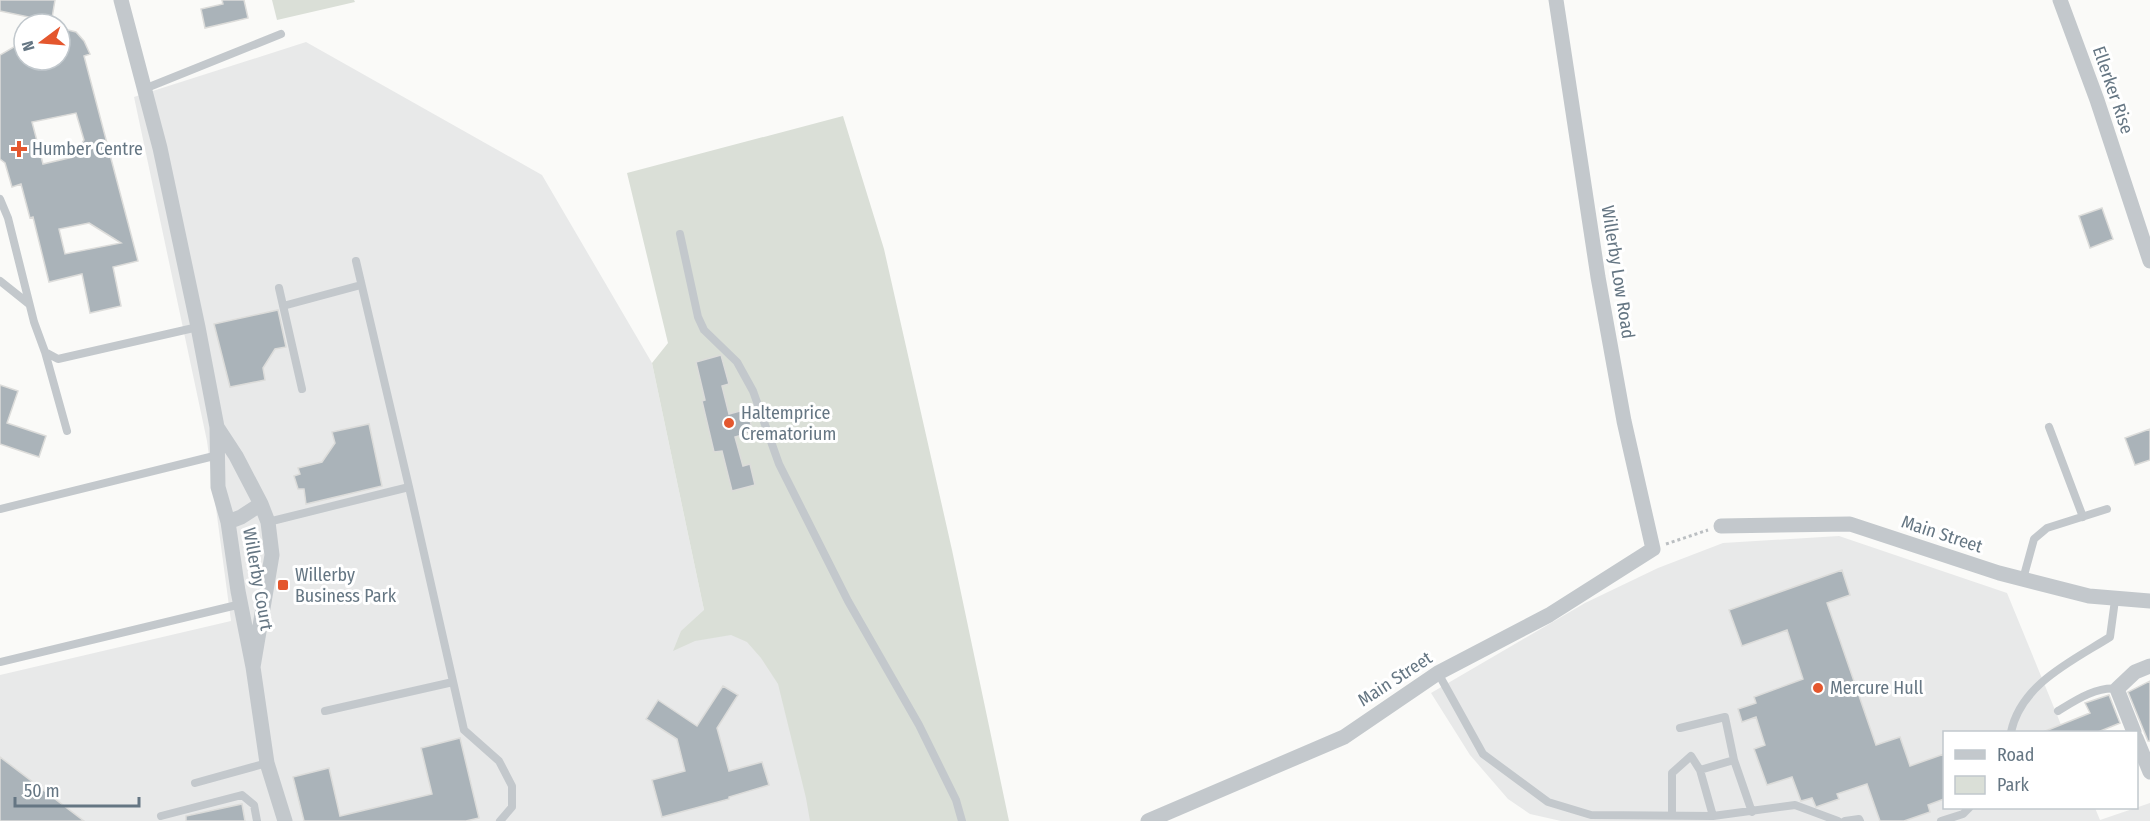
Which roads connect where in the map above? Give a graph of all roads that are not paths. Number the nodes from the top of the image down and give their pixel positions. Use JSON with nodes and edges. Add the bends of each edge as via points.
{"nodes":[{"id":1,"x":121,"y":0,"type":"edge"},
{"id":2,"x":1557,"y":0,"type":"edge"},
{"id":3,"x":2060,"y":0,"type":"edge"},
{"id":4,"x":281,"y":33,"type":"dead end"},
{"id":5,"x":144,"y":89,"type":"junction"},
{"id":6,"x":0,"y":199,"type":"edge"},
{"id":7,"x":4,"y":216,"type":"edge"},
{"id":8,"x":680,"y":234,"type":"dead end"},
{"id":9,"x":356,"y":261,"type":"dead end"},
{"id":10,"x":2150,"y":261,"type":"edge"},
{"id":11,"x":0,"y":281,"type":"edge"},
{"id":12,"x":361,"y":285,"type":"junction"},
{"id":13,"x":279,"y":288,"type":"dead end"},
{"id":14,"x":30,"y":305,"type":"junction"},
{"id":15,"x":283,"y":306,"type":"junction"},
{"id":16,"x":198,"y":327,"type":"junction"},
{"id":17,"x":45,"y":352,"type":"junction"},
{"id":18,"x":302,"y":389,"type":"dead end"},
{"id":19,"x":217,"y":427,"type":"junction"},
{"id":20,"x":2049,"y":427,"type":"dead end"},
{"id":21,"x":67,"y":431,"type":"dead end"},
{"id":22,"x":218,"y":455,"type":"junction"},
{"id":23,"x":410,"y":487,"type":"junction"},
{"id":24,"x":261,"y":504,"type":"junction"},
{"id":25,"x":0,"y":509,"type":"edge"},
{"id":26,"x":2107,"y":509,"type":"dead end"},
{"id":27,"x":2083,"y":517,"type":"junction"},
{"id":28,"x":228,"y":522,"type":"junction"},
{"id":29,"x":268,"y":522,"type":"junction"},
{"id":30,"x":1721,"y":526,"type":"road end"},
{"id":31,"x":1653,"y":549,"type":"joint"},
{"id":32,"x":2023,"y":579,"type":"junction"},
{"id":33,"x":2115,"y":600,"type":"junction"},
{"id":34,"x":2150,"y":601,"type":"edge"},
{"id":35,"x":241,"y":604,"type":"junction"},
{"id":36,"x":0,"y":662,"type":"edge"},
{"id":37,"x":2150,"y":666,"type":"edge"},
{"id":38,"x":253,"y":667,"type":"junction"},
{"id":39,"x":1438,"y":673,"type":"junction"},
{"id":40,"x":453,"y":682,"type":"junction"},
{"id":41,"x":2118,"y":689,"type":"junction"},
{"id":42,"x":325,"y":711,"type":"dead end"},
{"id":43,"x":2058,"y":711,"type":"dead end"},
{"id":44,"x":1680,"y":729,"type":"dead end"},
{"id":45,"x":2011,"y":731,"type":"edge"},
{"id":46,"x":2134,"y":731,"type":"edge"},
{"id":47,"x":2138,"y":745,"type":"edge"},
{"id":48,"x":1734,"y":760,"type":"junction"},
{"id":49,"x":267,"y":763,"type":"junction"},
{"id":50,"x":1700,"y":770,"type":"junction"},
{"id":51,"x":2150,"y":772,"type":"edge"},
{"id":52,"x":195,"y":783,"type":"dead end"},
{"id":53,"x":1967,"y":809,"type":"edge"},
{"id":54,"x":1752,"y":812,"type":"junction"},
{"id":55,"x":1672,"y":815,"type":"junction"},
{"id":56,"x":161,"y":816,"type":"dead end"},
{"id":57,"x":1713,"y":816,"type":"junction"},
{"id":58,"x":257,"y":821,"type":"edge"},
{"id":59,"x":285,"y":821,"type":"edge"},
{"id":60,"x":500,"y":821,"type":"edge"},
{"id":61,"x":962,"y":821,"type":"edge"},
{"id":62,"x":1148,"y":821,"type":"edge"},
{"id":63,"x":1838,"y":821,"type":"edge"},
{"id":64,"x":1845,"y":821,"type":"edge"},
{"id":65,"x":1860,"y":821,"type":"edge"},
{"id":66,"x":1941,"y":821,"type":"edge"}],
"edges":[{"from":1,"to":5,"type":"street"},
{"from":2,"to":31,"type":"street","name":"Willerby Low Road","via":[[1598,277],[1624,421]]},
{"from":3,"to":10,"type":"street","name":"Ellerker Rise"},
{"from":4,"to":5,"type":"lane"},
{"from":5,"to":16,"type":"street"},
{"from":6,"to":7,"type":"lane"},
{"from":7,"to":14,"type":"lane"},
{"from":8,"to":61,"type":"lane","via":[[704,330],[737,362],[753,391],[779,464],[848,601],[919,725],[956,800]]},
{"from":9,"to":12,"type":"lane"},
{"from":11,"to":14,"type":"lane"},
{"from":12,"to":15,"type":"lane"},
{"from":12,"to":23,"type":"lane"},
{"from":13,"to":15,"type":"lane"},
{"from":14,"to":17,"type":"lane"},
{"from":15,"to":18,"type":"lane"},
{"from":16,"to":17,"type":"lane","via":[[58,359]]},
{"from":16,"to":19,"type":"street"},
{"from":17,"to":21,"type":"lane"},
{"from":19,"to":22,"type":"street"},
{"from":19,"to":24,"type":"street"},
{"from":20,"to":27,"type":"lane"},
{"from":22,"to":25,"type":"lane"},
{"from":22,"to":28,"type":"street","via":[[218,487]]},
{"from":23,"to":29,"type":"lane"},
{"from":23,"to":40,"type":"lane"},
{"from":24,"to":28,"type":"street","name":"Willerby Court"},
{"from":24,"to":29,"type":"street","name":"Willerby Court"},
{"from":26,"to":27,"type":"lane"},
{"from":27,"to":32,"type":"lane","via":[[2047,528],[2034,539]]},
{"from":28,"to":35,"type":"street","name":"Willerby Court"},
{"from":29,"to":38,"type":"street","name":"Willerby Court","via":[[272,555]]},
{"from":30,"to":32,"type":"street","name":"Main Street","via":[[1850,524]]},
{"from":31,"to":39,"type":"street","name":"Main Street","via":[[1549,615]]},
{"from":32,"to":33,"type":"street","name":"Main Street"},
{"from":33,"to":34,"type":"street","name":"Main Street"},
{"from":33,"to":45,"type":"lane","via":[[2110,637],[2052,673],[2025,699]]},
{"from":35,"to":36,"type":"lane"},
{"from":35,"to":38,"type":"street","name":"Willerby Court"},
{"from":37,"to":41,"type":"street","via":[[2135,672]]},
{"from":38,"to":49,"type":"street","name":"Willerby Court"},
{"from":39,"to":55,"type":"lane","via":[[1483,754],[1548,802],[1591,815]]},
{"from":39,"to":62,"type":"street","name":"Main Street","via":[[1344,737]]},
{"from":40,"to":42,"type":"lane"},
{"from":40,"to":60,"type":"lane","via":[[464,730],[499,761],[512,786],[512,807]]},
{"from":41,"to":43,"type":"lane","via":[[2101,690]]},
{"from":41,"to":46,"type":"street"},
{"from":44,"to":48,"type":"lane","via":[[1725,717]]},
{"from":47,"to":51,"type":"street"},
{"from":48,"to":50,"type":"lane"},
{"from":48,"to":54,"type":"lane"},
{"from":49,"to":52,"type":"lane"},
{"from":49,"to":59,"type":"street","name":"Willerby Court"},
{"from":50,"to":55,"type":"lane","via":[[1691,756],[1672,772]]},
{"from":50,"to":57,"type":"lane"},
{"from":53,"to":66,"type":"lane"},
{"from":54,"to":57,"type":"lane"},
{"from":54,"to":63,"type":"lane","via":[[1795,805]]},
{"from":55,"to":57,"type":"lane"},
{"from":56,"to":58,"type":"lane","via":[[242,795],[254,805]]},
{"from":64,"to":65,"type":"lane"}]}
